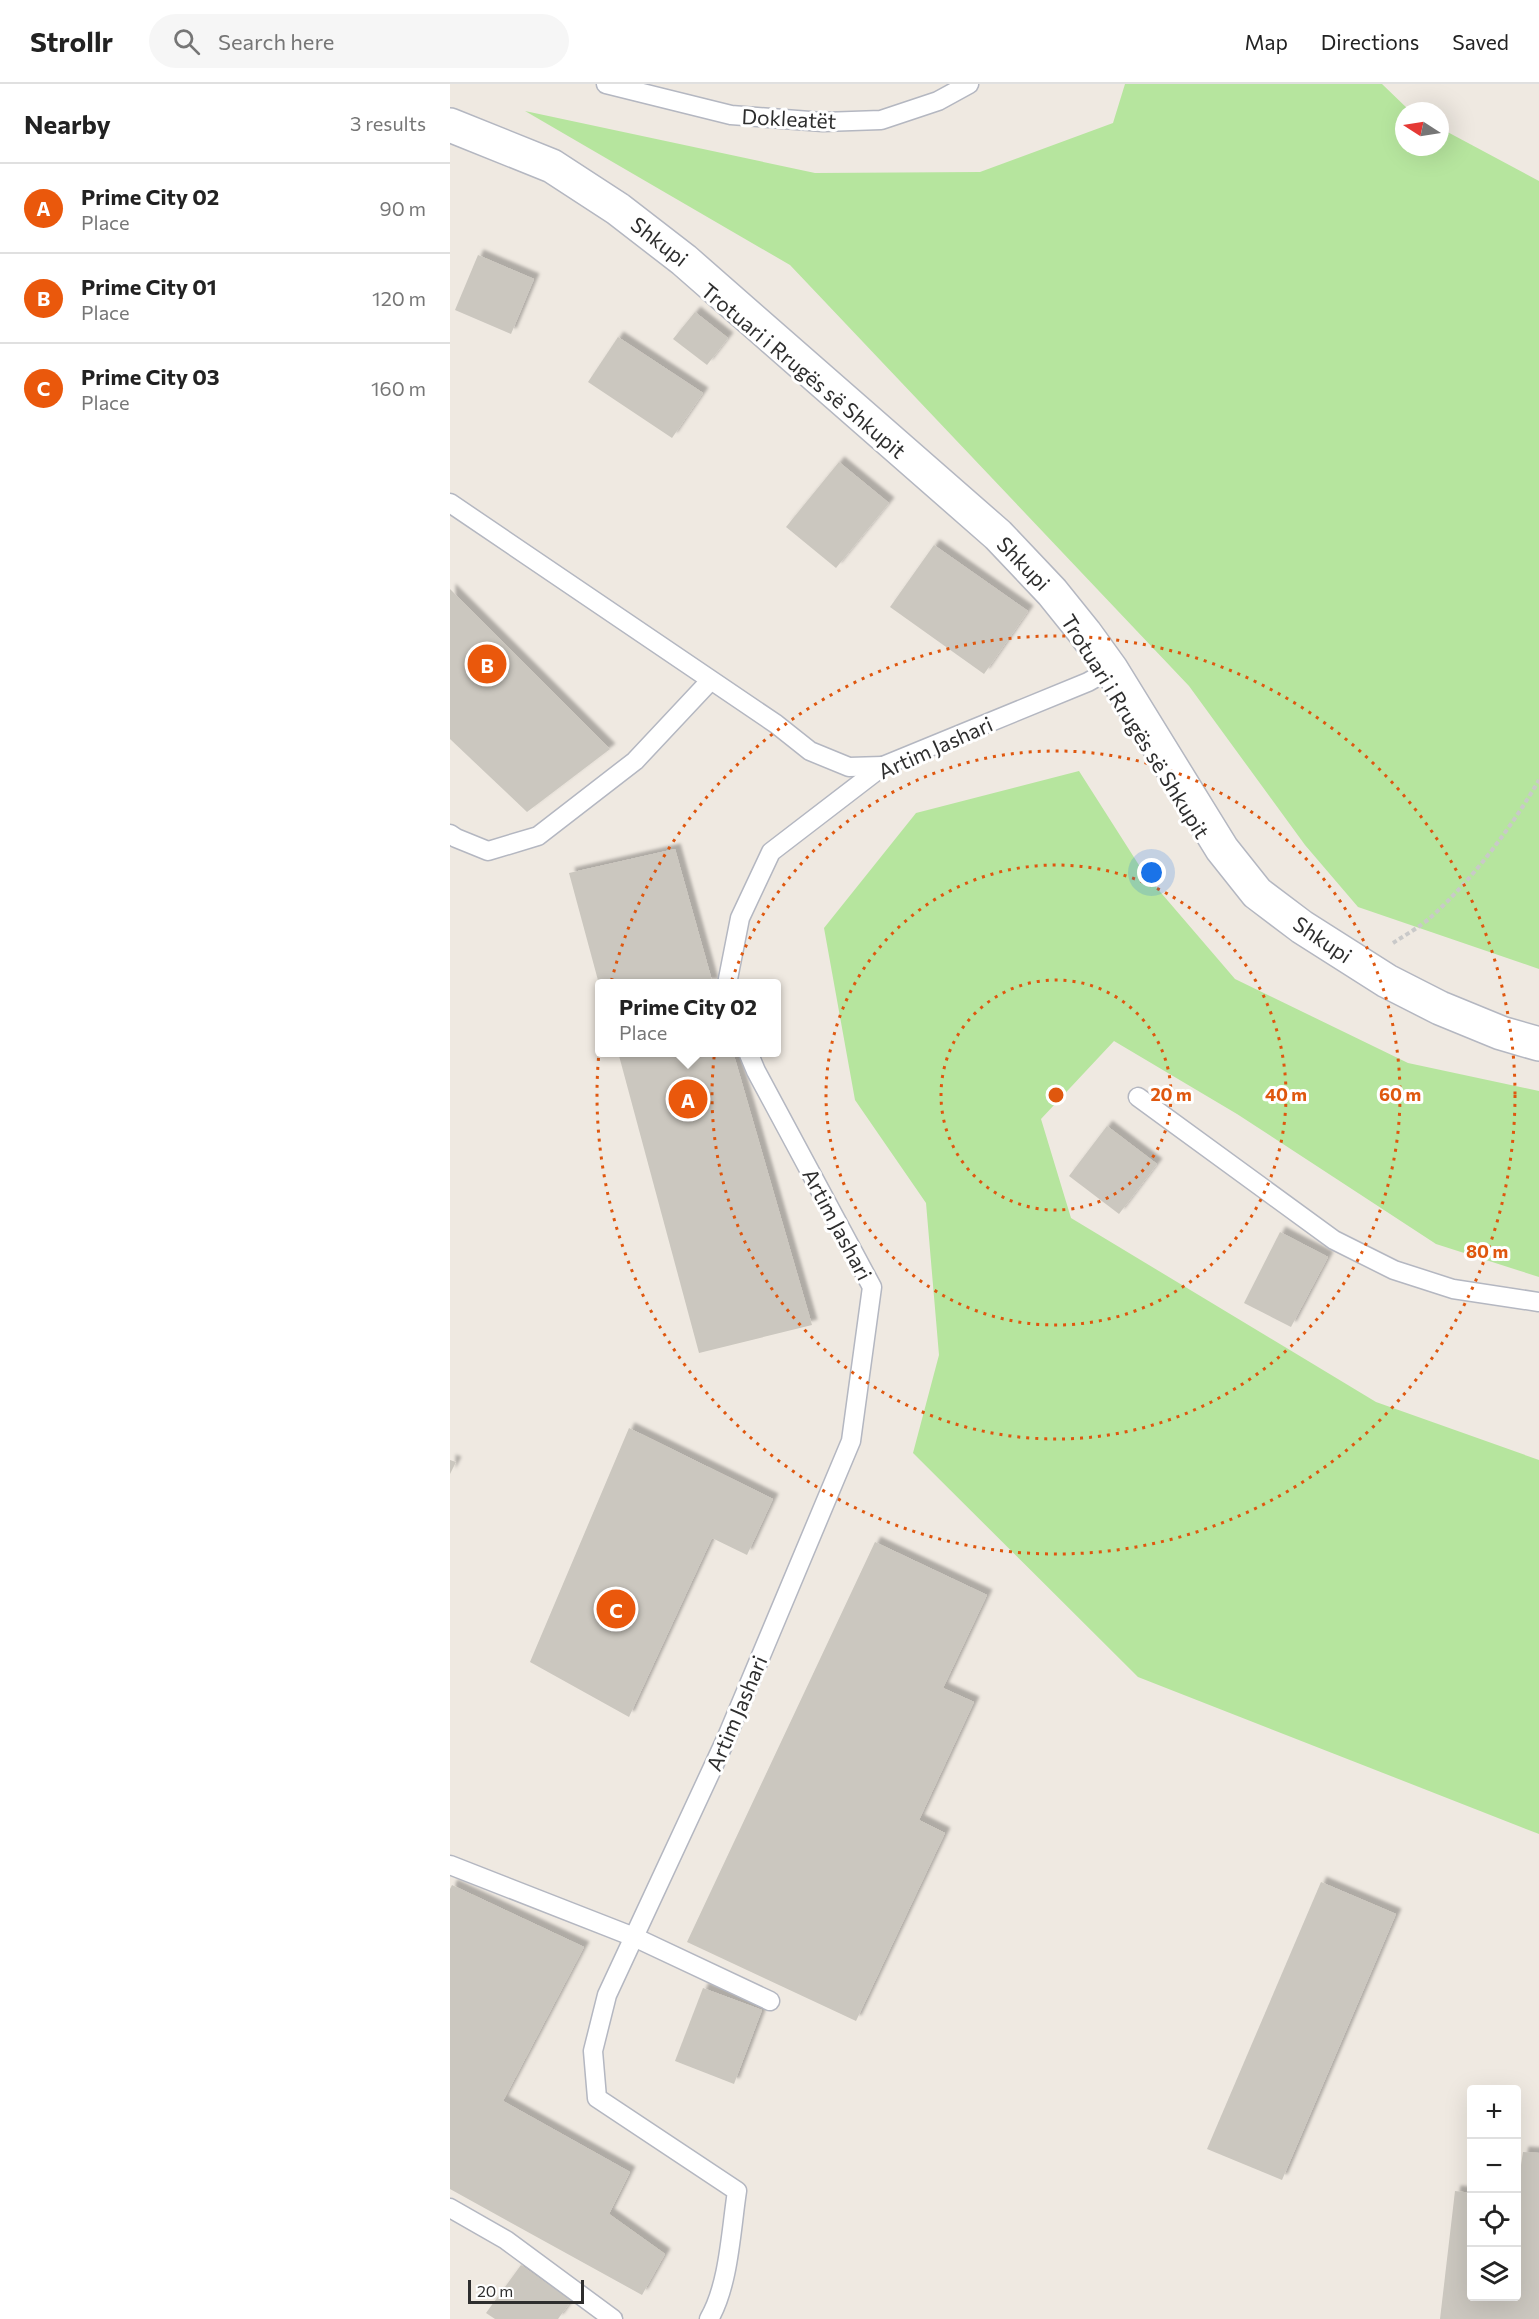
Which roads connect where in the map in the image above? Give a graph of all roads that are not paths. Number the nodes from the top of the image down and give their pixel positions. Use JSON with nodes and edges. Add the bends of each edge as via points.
{"nodes":[{"id":1,"x":606,"y":84,"type":"edge"},
{"id":2,"x":969,"y":84,"type":"edge"},
{"id":3,"x":450,"y":125,"type":"edge"},
{"id":4,"x":450,"y":503,"type":"edge"},
{"id":5,"x":1111,"y":669,"type":"junction"},
{"id":6,"x":710,"y":681,"type":"junction"},
{"id":7,"x":883,"y":766,"type":"junction"},
{"id":8,"x":450,"y":834,"type":"edge"},
{"id":9,"x":728,"y":979,"type":"edge"},
{"id":10,"x":1539,"y":1044,"type":"edge"},
{"id":11,"x":750,"y":1057,"type":"edge"},
{"id":12,"x":1138,"y":1097,"type":"dead end"},
{"id":13,"x":1539,"y":1302,"type":"edge"},
{"id":14,"x":450,"y":1865,"type":"edge"},
{"id":15,"x":634,"y":1937,"type":"junction"},
{"id":16,"x":770,"y":2001,"type":"dead end"},
{"id":17,"x":450,"y":2208,"type":"edge"},
{"id":18,"x":613,"y":2319,"type":"edge"},
{"id":19,"x":708,"y":2319,"type":"edge"}],
"edges":[{"from":1,"to":2,"type":"lane","name":"Dokleatët","via":[[731,115],[823,122],[881,120],[938,101]]},
{"from":3,"to":5,"type":"street","name":"Shkupi","via":[[552,166],[618,209],[684,260],[998,536],[1052,592]]},
{"from":4,"to":6,"type":"lane"},
{"from":5,"to":7,"type":"lane","name":"Artim Jashari"},
{"from":5,"to":10,"type":"street","name":"Shkupi","via":[[1222,849],[1257,893],[1361,965],[1440,1008]]},
{"from":6,"to":7,"type":"lane","via":[[810,751],[849,766]]},
{"from":6,"to":8,"type":"lane","via":[[635,761],[538,836],[488,851]]},
{"from":7,"to":9,"type":"lane","name":"Artim Jashari","via":[[771,852],[740,918]]},
{"from":11,"to":15,"type":"lane","name":"Artim Jashari","via":[[872,1287],[851,1441],[726,1739]]},
{"from":12,"to":13,"type":"lane","via":[[1334,1240],[1394,1270],[1453,1288]]},
{"from":14,"to":15,"type":"lane"},
{"from":15,"to":16,"type":"lane"},
{"from":15,"to":19,"type":"lane","name":"Artim Jashari","via":[[607,1995],[593,2051],[597,2098],[737,2190],[725,2271]]},
{"from":17,"to":18,"type":"lane","via":[[506,2240]]}]}
